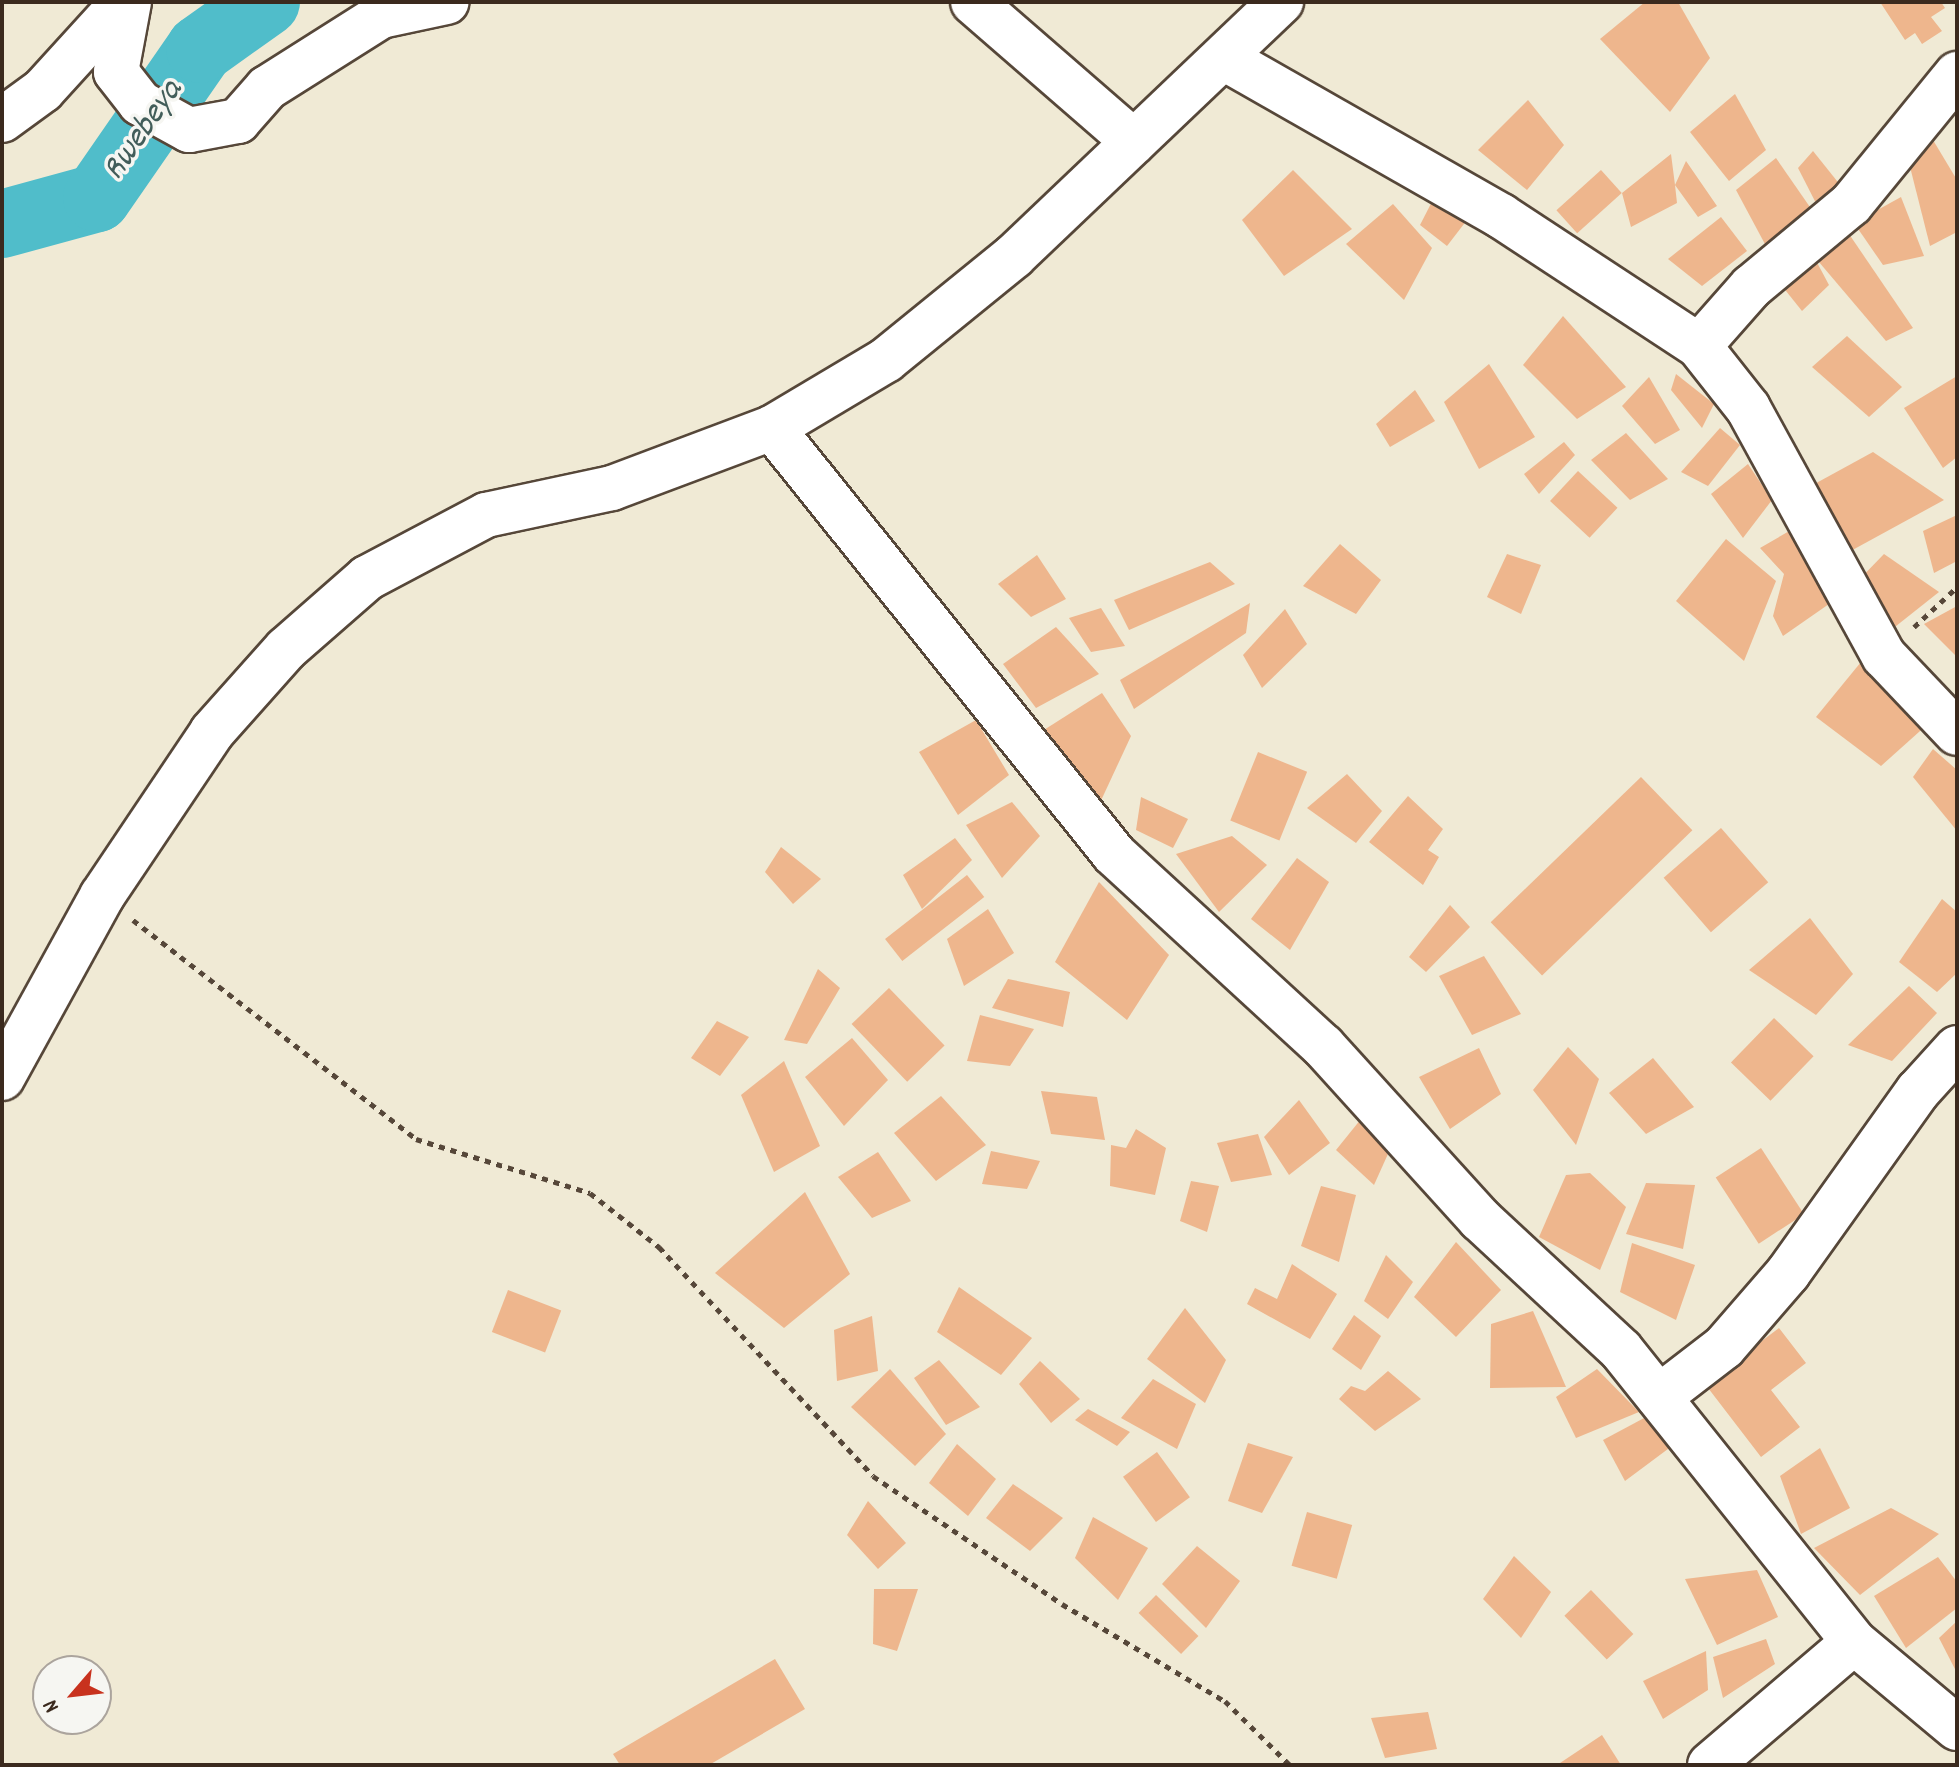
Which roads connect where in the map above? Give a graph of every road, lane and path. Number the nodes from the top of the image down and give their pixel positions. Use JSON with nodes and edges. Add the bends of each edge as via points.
{"nodes":[{"id":1,"x":126,"y":2,"type":"edge"},
{"id":2,"x":447,"y":2,"type":"edge"},
{"id":3,"x":973,"y":2,"type":"edge"},
{"id":4,"x":1281,"y":2,"type":"edge"},
{"id":5,"x":1224,"y":58,"type":"junction"},
{"id":6,"x":1957,"y":74,"type":"edge"},
{"id":7,"x":2,"y":120,"type":"edge"},
{"id":8,"x":1134,"y":142,"type":"junction"},
{"id":9,"x":1699,"y":346,"type":"junction"},
{"id":10,"x":772,"y":428,"type":"junction"},
{"id":11,"x":1957,"y":587,"type":"edge"},
{"id":12,"x":1884,"y":656,"type":"junction"},
{"id":13,"x":1957,"y":733,"type":"edge"},
{"id":14,"x":102,"y":896,"type":"junction"},
{"id":15,"x":1957,"y":1048,"type":"edge"},
{"id":16,"x":2,"y":1078,"type":"edge"},
{"id":17,"x":1659,"y":1397,"type":"junction"},
{"id":18,"x":1854,"y":1642,"type":"junction"},
{"id":19,"x":1957,"y":1728,"type":"edge"},
{"id":20,"x":1290,"y":1765,"type":"edge"},
{"id":21,"x":1710,"y":1765,"type":"edge"}],
"edges":[{"from":1,"to":2,"type":"street","via":[[116,72],[140,103],[189,130],[238,121],[267,88],[381,16]]},
{"from":1,"to":7,"type":"street","via":[[43,90]]},
{"from":3,"to":8,"type":"street"},
{"from":4,"to":5,"type":"street"},
{"from":5,"to":8,"type":"street"},
{"from":5,"to":9,"type":"street","via":[[1501,216]]},
{"from":6,"to":9,"type":"street","via":[[1851,204],[1751,287]]},
{"from":8,"to":10,"type":"street","via":[[1014,256],[886,360]]},
{"from":9,"to":12,"type":"street","via":[[1748,408]]},
{"from":10,"to":14,"type":"street","via":[[612,488],[486,515],[367,578],[286,649],[212,732]]},
{"from":10,"to":17,"type":"street","via":[[1114,854],[1323,1046],[1480,1219],[1621,1350]]},
{"from":11,"to":12,"type":"path"},
{"from":12,"to":13,"type":"street"},
{"from":14,"to":16,"type":"street"},
{"from":14,"to":20,"type":"path","via":[[416,1139],[590,1193],[659,1247],[873,1476],[1062,1604],[1225,1701]]},
{"from":15,"to":17,"type":"street","via":[[1918,1091],[1770,1294],[1724,1347]]},
{"from":17,"to":18,"type":"street"},
{"from":18,"to":19,"type":"street"},
{"from":18,"to":21,"type":"street"}]}
